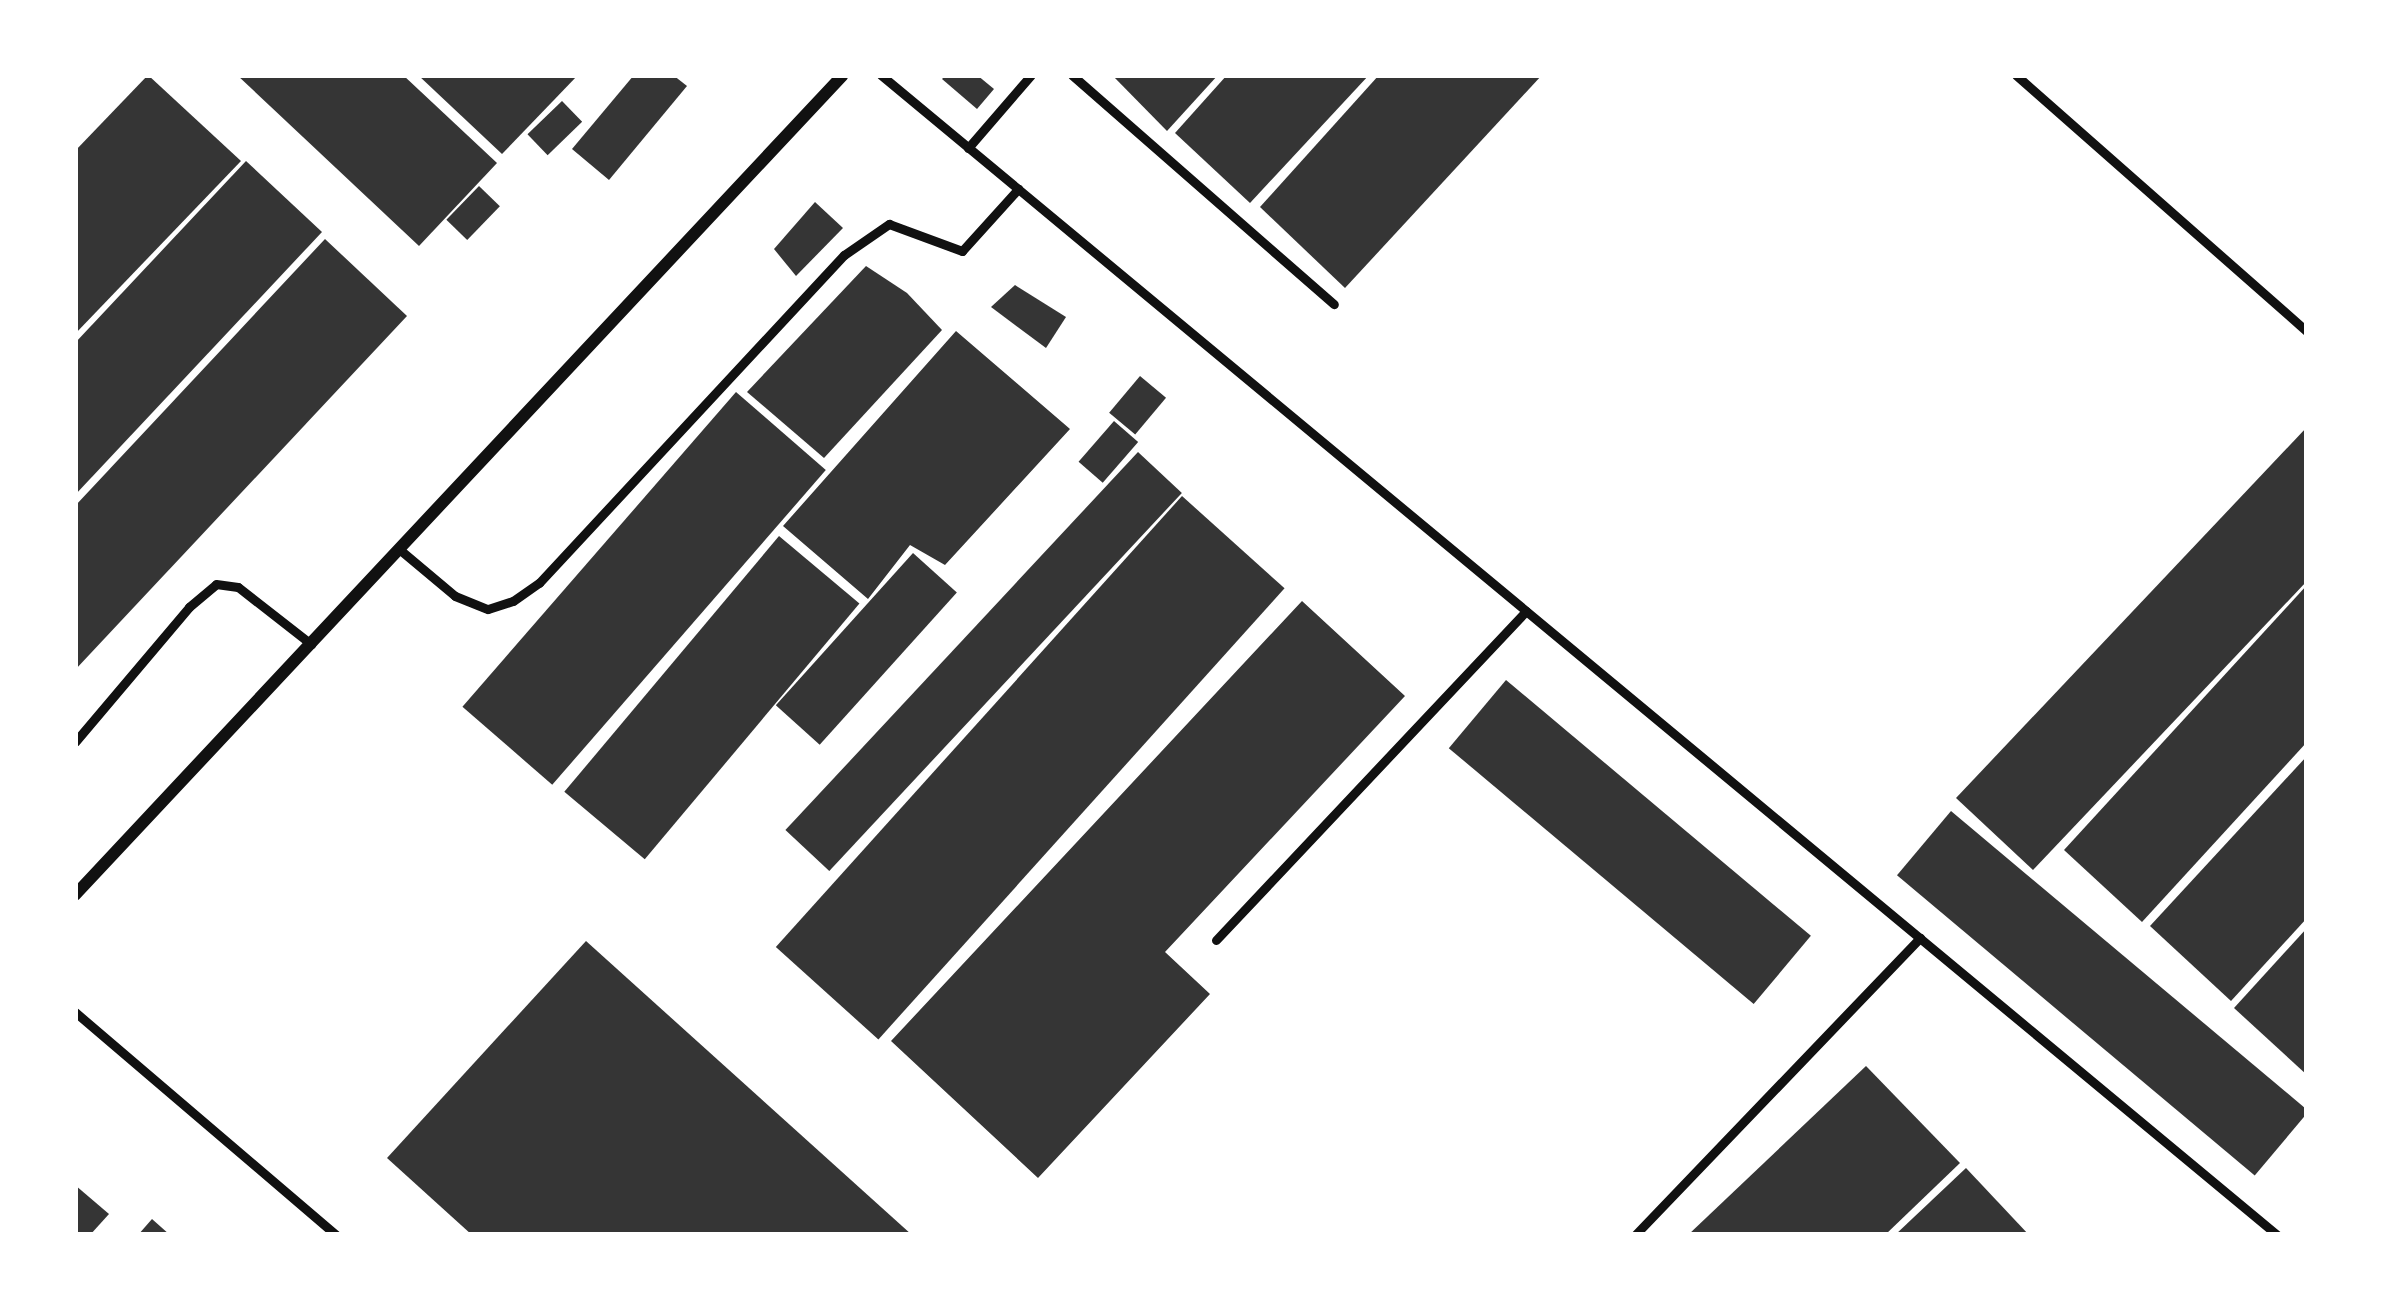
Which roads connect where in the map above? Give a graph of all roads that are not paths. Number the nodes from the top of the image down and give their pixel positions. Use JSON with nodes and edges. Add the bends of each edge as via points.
{"nodes":[{"id":1,"x":843,"y":75,"type":"edge"},
{"id":2,"x":881,"y":75,"type":"edge"},
{"id":3,"x":1030,"y":75,"type":"edge"},
{"id":4,"x":1072,"y":75,"type":"edge"},
{"id":5,"x":2016,"y":75,"type":"edge"},
{"id":6,"x":968,"y":148,"type":"junction"},
{"id":7,"x":1018,"y":189,"type":"junction"},
{"id":8,"x":1334,"y":304,"type":"dead end"},
{"id":9,"x":2307,"y":332,"type":"edge"},
{"id":10,"x":399,"y":549,"type":"junction"},
{"id":11,"x":1526,"y":611,"type":"junction"},
{"id":12,"x":311,"y":644,"type":"junction"},
{"id":13,"x":75,"y":742,"type":"edge"},
{"id":14,"x":75,"y":895,"type":"edge"},
{"id":15,"x":1920,"y":938,"type":"junction"},
{"id":16,"x":1216,"y":940,"type":"dead end"},
{"id":17,"x":75,"y":1012,"type":"edge"},
{"id":18,"x":336,"y":1235,"type":"edge"},
{"id":19,"x":1635,"y":1235,"type":"edge"},
{"id":20,"x":2277,"y":1235,"type":"edge"}],
"edges":[{"from":1,"to":10,"type":"street"},
{"from":2,"to":6,"type":"lane"},
{"from":3,"to":6,"type":"lane"},
{"from":4,"to":8,"type":"lane"},
{"from":5,"to":9,"type":"lane"},
{"from":6,"to":7,"type":"lane"},
{"from":7,"to":10,"type":"lane","via":[[962,251],[889,224],[844,254],[539,583],[513,601],[488,609],[455,596]]},
{"from":7,"to":11,"type":"lane"},
{"from":10,"to":12,"type":"street"},
{"from":11,"to":15,"type":"lane"},
{"from":11,"to":16,"type":"lane"},
{"from":12,"to":13,"type":"lane","via":[[238,587],[216,584]]},
{"from":12,"to":14,"type":"street"},
{"from":15,"to":19,"type":"lane"},
{"from":15,"to":20,"type":"lane"},
{"from":17,"to":18,"type":"lane"}]}
